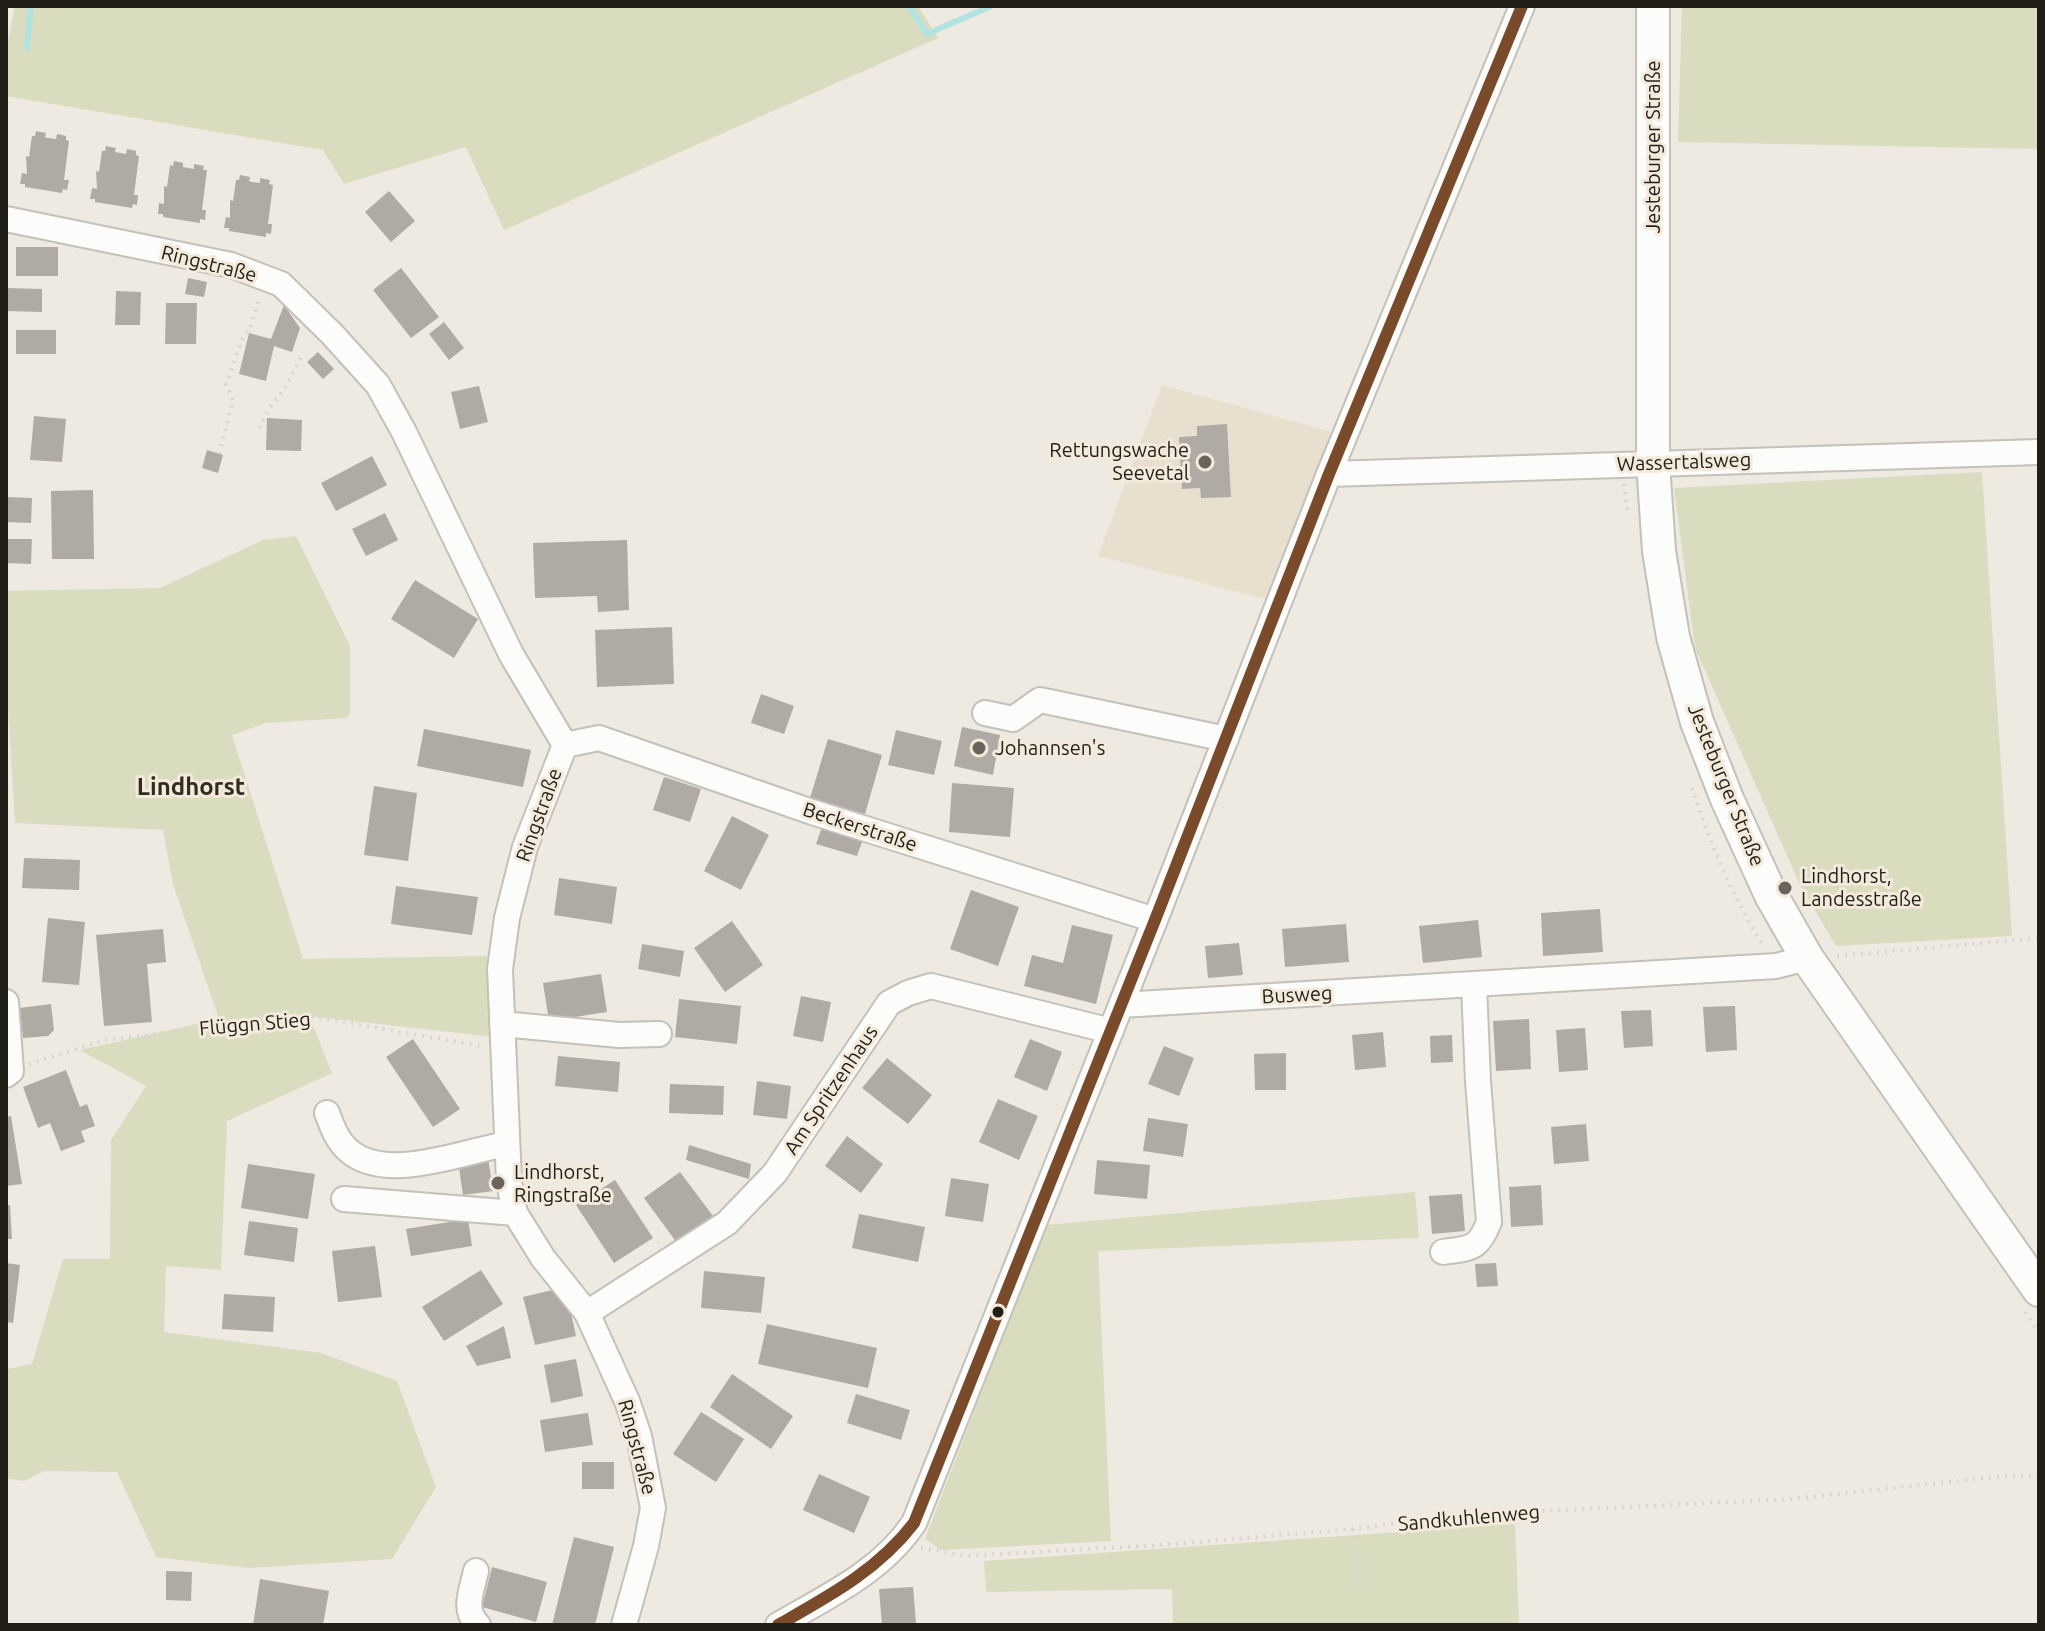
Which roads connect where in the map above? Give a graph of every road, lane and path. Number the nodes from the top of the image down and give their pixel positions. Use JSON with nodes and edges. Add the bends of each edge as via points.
{"nodes":[{"id":1,"x":1522,"y":6,"type":"edge"},
{"id":2,"x":1653,"y":6,"type":"edge"},
{"id":3,"x":6,"y":219,"type":"edge"},
{"id":4,"x":265,"y":278,"type":"junction"},
{"id":5,"x":303,"y":353,"type":"dead end"},
{"id":6,"x":259,"y":428,"type":"dead end"},
{"id":7,"x":2039,"y":452,"type":"edge"},
{"id":8,"x":219,"y":454,"type":"dead end"},
{"id":9,"x":1640,"y":464,"type":"junction"},
{"id":10,"x":1329,"y":474,"type":"junction"},
{"id":11,"x":1630,"y":524,"type":"dead end"},
{"id":12,"x":985,"y":713,"type":"dead end"},
{"id":13,"x":1226,"y":739,"type":"junction"},
{"id":14,"x":565,"y":745,"type":"junction"},
{"id":15,"x":1692,"y":785,"type":"dead end"},
{"id":16,"x":1155,"y":920,"type":"junction"},
{"id":17,"x":2039,"y":938,"type":"edge"},
{"id":18,"x":1807,"y":958,"type":"junction"},
{"id":19,"x":1776,"y":966,"type":"junction"},
{"id":20,"x":1474,"y":985,"type":"junction"},
{"id":21,"x":6,"y":1002,"type":"edge"},
{"id":22,"x":1121,"y":1005,"type":"junction"},
{"id":23,"x":502,"y":1024,"type":"junction"},
{"id":24,"x":1111,"y":1031,"type":"junction"},
{"id":25,"x":659,"y":1034,"type":"dead end"},
{"id":26,"x":503,"y":1049,"type":"junction"},
{"id":27,"x":8,"y":1073,"type":"edge"},
{"id":28,"x":327,"y":1113,"type":"dead end"},
{"id":29,"x":506,"y":1144,"type":"junction"},
{"id":30,"x":344,"y":1199,"type":"dead end"},
{"id":31,"x":515,"y":1213,"type":"junction"},
{"id":32,"x":1443,"y":1252,"type":"dead end"},
{"id":33,"x":2031,"y":1299,"type":"edge"},
{"id":34,"x":587,"y":1313,"type":"junction"},
{"id":35,"x":2039,"y":1333,"type":"edge"},
{"id":36,"x":2039,"y":1476,"type":"edge"},
{"id":37,"x":1353,"y":1529,"type":"junction"},
{"id":38,"x":899,"y":1545,"type":"junction"},
{"id":39,"x":476,"y":1571,"type":"dead end"},
{"id":40,"x":1359,"y":1593,"type":"dead end"},
{"id":41,"x":478,"y":1625,"type":"edge"},
{"id":42,"x":624,"y":1625,"type":"edge"},
{"id":43,"x":778,"y":1625,"type":"edge"}],
"edges":[{"from":1,"to":10,"type":"street"},
{"from":2,"to":9,"type":"main road","name":"Jesteburger Straße"},
{"from":3,"to":4,"type":"street","name":"Ringstraße","via":[[231,265]]},
{"from":4,"to":8,"type":"path","via":[[226,385],[233,400]]},
{"from":4,"to":14,"type":"street","name":"Ringstraße","via":[[281,284],[378,385],[511,654]]},
{"from":5,"to":6,"type":"path"},
{"from":7,"to":9,"type":"street","name":"Wassertalsweg"},
{"from":9,"to":10,"type":"street","name":"Wassertalsweg"},
{"from":9,"to":11,"type":"path","via":[[1624,483]]},
{"from":9,"to":18,"type":"main road","name":"Jesteburger Straße","via":[[1673,637],[1697,722],[1771,895]]},
{"from":10,"to":13,"type":"street"},
{"from":12,"to":13,"type":"street","via":[[1013,719],[1040,700]]},
{"from":13,"to":16,"type":"street"},
{"from":14,"to":16,"type":"street","name":"Beckerstraße","via":[[599,738],[812,812]]},
{"from":14,"to":23,"type":"street","name":"Ringstraße","via":[[525,847],[507,918],[500,969]]},
{"from":15,"to":19,"type":"path","via":[[1742,912]]},
{"from":16,"to":22,"type":"street"},
{"from":17,"to":18,"type":"path"},
{"from":18,"to":19,"type":"street","name":"Busweg"},
{"from":18,"to":33,"type":"main road","name":"Jesteburger Straße"},
{"from":19,"to":20,"type":"street","name":"Busweg"},
{"from":20,"to":22,"type":"street","name":"Busweg"},
{"from":20,"to":32,"type":"street","via":[[1489,1222],[1482,1240],[1467,1249]]},
{"from":21,"to":27,"type":"street"},
{"from":22,"to":24,"type":"street"},
{"from":23,"to":25,"type":"street"},
{"from":23,"to":26,"type":"street","name":"Ringstraße"},
{"from":24,"to":34,"type":"street","name":"Am Spritzenhaus","via":[[931,986],[889,1003],[775,1173],[727,1223]]},
{"from":24,"to":38,"type":"street","via":[[914,1523]]},
{"from":26,"to":27,"type":"path","name":"Flüggn Stieg","via":[[309,1016],[104,1040]]},
{"from":26,"to":29,"type":"street","name":"Ringstraße"},
{"from":28,"to":29,"type":"street","via":[[349,1151],[393,1166]]},
{"from":29,"to":31,"type":"street","name":"Ringstraße"},
{"from":30,"to":31,"type":"street"},
{"from":31,"to":34,"type":"street","name":"Ringstraße"},
{"from":33,"to":35,"type":"path"},
{"from":34,"to":42,"type":"street","name":"Ringstraße","via":[[639,1436],[653,1508]]},
{"from":36,"to":37,"type":"path","name":"Sandkuhlenweg","via":[[1791,1499],[1462,1515]]},
{"from":37,"to":38,"type":"path","name":"Sandkuhlenweg","via":[[966,1556]]},
{"from":37,"to":40,"type":"path"},
{"from":38,"to":43,"type":"street","via":[[876,1566]]},
{"from":39,"to":41,"type":"street","via":[[468,1610]]}]}
